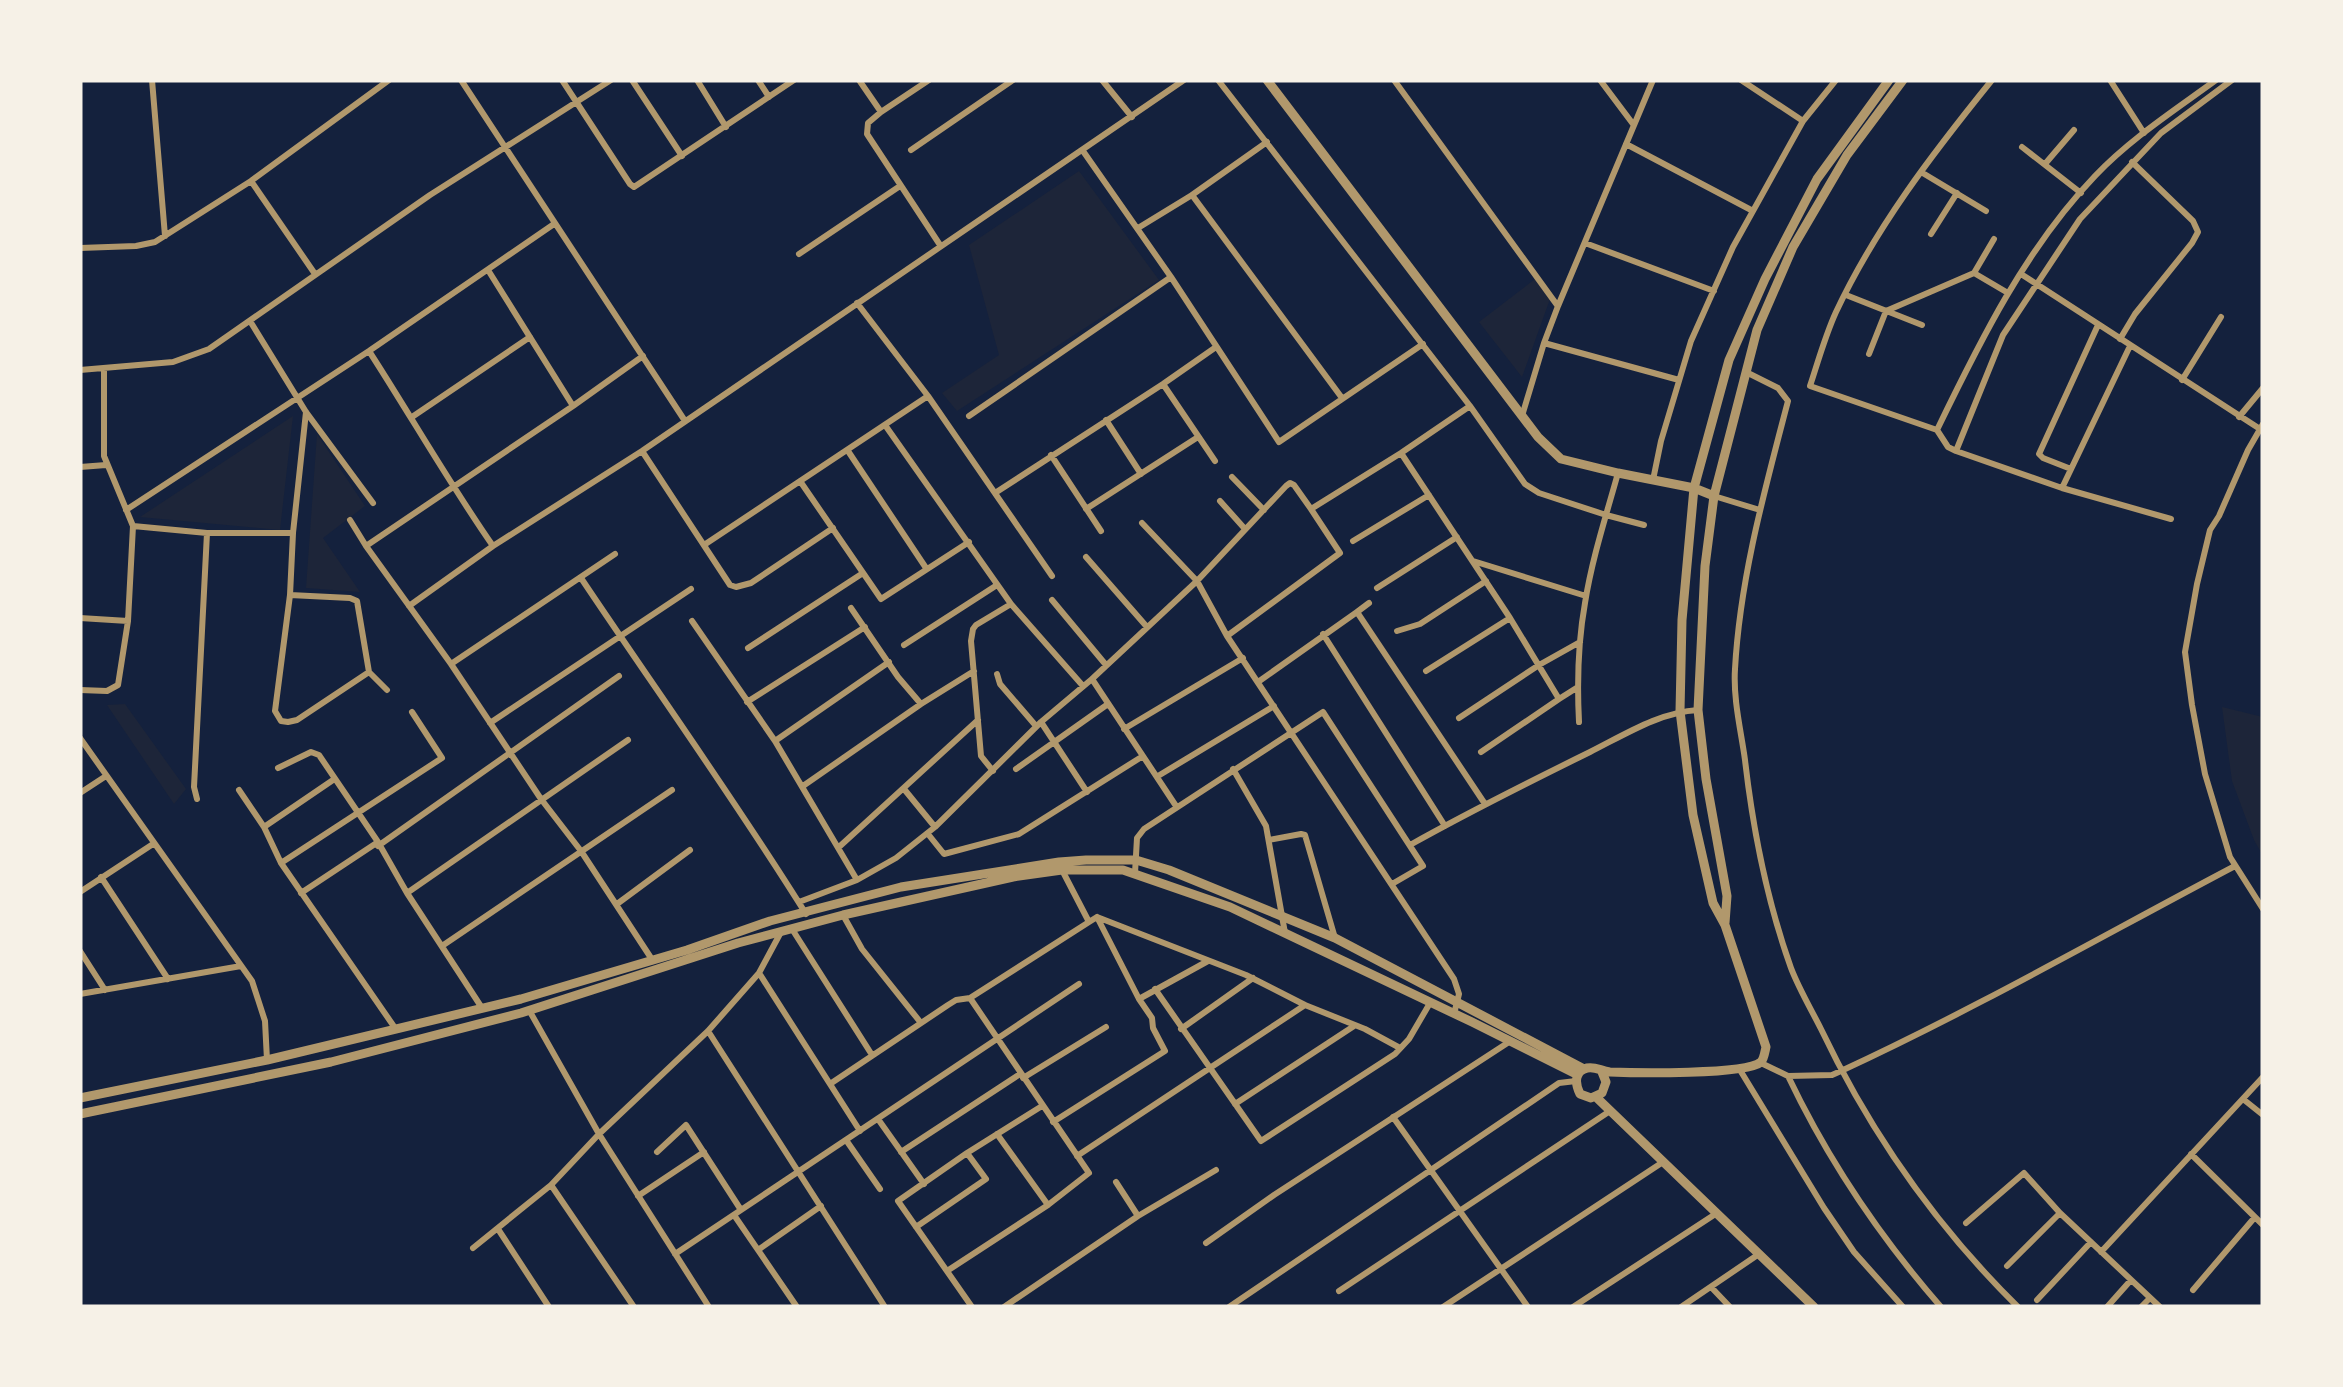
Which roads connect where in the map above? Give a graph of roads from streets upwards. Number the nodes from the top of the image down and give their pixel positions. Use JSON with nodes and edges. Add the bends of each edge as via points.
{"nodes":[{"id":1,"x":152,"y":80,"type":"edge"},
{"id":2,"x":389,"y":80,"type":"edge"},
{"id":3,"x":461,"y":80,"type":"edge"},
{"id":4,"x":562,"y":80,"type":"edge"},
{"id":5,"x":612,"y":80,"type":"edge"},
{"id":6,"x":632,"y":80,"type":"edge"},
{"id":7,"x":697,"y":80,"type":"edge"},
{"id":8,"x":758,"y":80,"type":"edge"},
{"id":9,"x":794,"y":80,"type":"edge"},
{"id":10,"x":860,"y":80,"type":"edge"},
{"id":11,"x":929,"y":80,"type":"edge"},
{"id":12,"x":1013,"y":80,"type":"edge"},
{"id":13,"x":1102,"y":80,"type":"edge"},
{"id":14,"x":1184,"y":80,"type":"edge"},
{"id":15,"x":1218,"y":80,"type":"edge"},
{"id":16,"x":1267,"y":80,"type":"edge"},
{"id":17,"x":1394,"y":80,"type":"edge"},
{"id":18,"x":1600,"y":80,"type":"edge"},
{"id":19,"x":1653,"y":80,"type":"edge"},
{"id":20,"x":1742,"y":80,"type":"edge"},
{"id":21,"x":1836,"y":80,"type":"edge"},
{"id":22,"x":1889,"y":80,"type":"edge"},
{"id":23,"x":1903,"y":80,"type":"edge"},
{"id":24,"x":1992,"y":80,"type":"edge"},
{"id":25,"x":2110,"y":80,"type":"edge"},
{"id":26,"x":2216,"y":80,"type":"edge"},
{"id":27,"x":2232,"y":80,"type":"edge"},
{"id":28,"x":770,"y":98,"type":"junction"},
{"id":29,"x":577,"y":102,"type":"junction"},
{"id":30,"x":881,"y":112,"type":"junction"},
{"id":31,"x":1132,"y":117,"type":"junction"},
{"id":32,"x":1803,"y":122,"type":"junction"},
{"id":33,"x":1633,"y":124,"type":"junction"},
{"id":34,"x":726,"y":127,"type":"junction"},
{"id":35,"x":2074,"y":130,"type":"dead end"},
{"id":36,"x":2144,"y":133,"type":"junction"},
{"id":37,"x":1267,"y":142,"type":"junction"},
{"id":38,"x":1626,"y":144,"type":"junction"},
{"id":39,"x":2022,"y":147,"type":"dead end"},
{"id":40,"x":506,"y":149,"type":"junction"},
{"id":41,"x":910,"y":150,"type":"dead end"},
{"id":42,"x":1084,"y":151,"type":"junction"},
{"id":43,"x":682,"y":156,"type":"junction"},
{"id":44,"x":2132,"y":162,"type":"junction"},
{"id":45,"x":2045,"y":164,"type":"junction"},
{"id":46,"x":1921,"y":172,"type":"junction"},
{"id":47,"x":250,"y":180,"type":"junction"},
{"id":48,"x":900,"y":186,"type":"junction"},
{"id":49,"x":1956,"y":193,"type":"junction"},
{"id":50,"x":2081,"y":193,"type":"junction"},
{"id":51,"x":1192,"y":195,"type":"junction"},
{"id":52,"x":1753,"y":211,"type":"junction"},
{"id":53,"x":1986,"y":211,"type":"dead end"},
{"id":54,"x":554,"y":224,"type":"junction"},
{"id":55,"x":1138,"y":228,"type":"junction"},
{"id":56,"x":1932,"y":234,"type":"dead end"},
{"id":57,"x":165,"y":236,"type":"junction"},
{"id":58,"x":1994,"y":239,"type":"dead end"},
{"id":59,"x":1585,"y":243,"type":"junction"},
{"id":60,"x":940,"y":245,"type":"junction"},
{"id":61,"x":80,"y":248,"type":"edge"},
{"id":62,"x":799,"y":254,"type":"dead end"},
{"id":63,"x":488,"y":270,"type":"junction"},
{"id":64,"x":1974,"y":272,"type":"junction"},
{"id":65,"x":315,"y":274,"type":"junction"},
{"id":66,"x":2020,"y":274,"type":"junction"},
{"id":67,"x":1172,"y":277,"type":"junction"},
{"id":68,"x":2036,"y":284,"type":"junction"},
{"id":69,"x":1714,"y":292,"type":"junction"},
{"id":70,"x":2008,"y":293,"type":"junction"},
{"id":71,"x":1846,"y":295,"type":"junction"},
{"id":72,"x":857,"y":303,"type":"junction"},
{"id":73,"x":1558,"y":306,"type":"junction"},
{"id":74,"x":1886,"y":311,"type":"junction"},
{"id":75,"x":2220,"y":317,"type":"dead end"},
{"id":76,"x":250,"y":321,"type":"junction"},
{"id":77,"x":2098,"y":325,"type":"junction"},
{"id":78,"x":1922,"y":326,"type":"dead end"},
{"id":79,"x":530,"y":337,"type":"junction"},
{"id":80,"x":2120,"y":339,"type":"junction"},
{"id":81,"x":1544,"y":343,"type":"junction"},
{"id":82,"x":1423,"y":344,"type":"junction"},
{"id":83,"x":2130,"y":346,"type":"junction"},
{"id":84,"x":1216,"y":347,"type":"junction"},
{"id":85,"x":369,"y":351,"type":"junction"},
{"id":86,"x":1868,"y":354,"type":"dead end"},
{"id":87,"x":644,"y":356,"type":"junction"},
{"id":88,"x":104,"y":369,"type":"junction"},
{"id":89,"x":80,"y":370,"type":"edge"},
{"id":90,"x":1746,"y":372,"type":"junction"},
{"id":91,"x":1679,"y":380,"type":"junction"},
{"id":92,"x":2182,"y":380,"type":"junction"},
{"id":93,"x":1162,"y":384,"type":"junction"},
{"id":94,"x":2263,"y":388,"type":"edge"},
{"id":95,"x":928,"y":396,"type":"junction"},
{"id":96,"x":296,"y":397,"type":"junction"},
{"id":97,"x":1342,"y":398,"type":"junction"},
{"id":98,"x":574,"y":406,"type":"junction"},
{"id":99,"x":1470,"y":406,"type":"junction"},
{"id":100,"x":306,"y":412,"type":"junction"},
{"id":101,"x":970,"y":416,"type":"dead end"},
{"id":102,"x":1522,"y":416,"type":"junction"},
{"id":103,"x":412,"y":417,"type":"junction"},
{"id":104,"x":2239,"y":417,"type":"junction"},
{"id":105,"x":1106,"y":420,"type":"junction"},
{"id":106,"x":686,"y":421,"type":"junction"},
{"id":107,"x":885,"y":425,"type":"junction"},
{"id":108,"x":2261,"y":426,"type":"edge"},
{"id":109,"x":1936,"y":430,"type":"junction"},
{"id":110,"x":1198,"y":437,"type":"junction"},
{"id":111,"x":642,"y":450,"type":"junction"},
{"id":112,"x":848,"y":451,"type":"junction"},
{"id":113,"x":1956,"y":451,"type":"junction"},
{"id":114,"x":1402,"y":453,"type":"junction"},
{"id":115,"x":1052,"y":454,"type":"junction"},
{"id":116,"x":1215,"y":462,"type":"dead end"},
{"id":117,"x":106,"y":465,"type":"junction"},
{"id":118,"x":80,"y":467,"type":"edge"},
{"id":119,"x":2071,"y":469,"type":"junction"},
{"id":120,"x":1618,"y":473,"type":"junction"},
{"id":121,"x":1141,"y":474,"type":"junction"},
{"id":122,"x":1232,"y":476,"type":"dead end"},
{"id":123,"x":1653,"y":480,"type":"junction"},
{"id":124,"x":800,"y":481,"type":"junction"},
{"id":125,"x":453,"y":488,"type":"junction"},
{"id":126,"x":1694,"y":488,"type":"junction"},
{"id":127,"x":2062,"y":488,"type":"junction"},
{"id":128,"x":995,"y":493,"type":"junction"},
{"id":129,"x":1429,"y":495,"type":"junction"},
{"id":130,"x":1714,"y":496,"type":"junction"},
{"id":131,"x":1220,"y":501,"type":"dead end"},
{"id":132,"x":373,"y":503,"type":"dead end"},
{"id":133,"x":1312,"y":508,"type":"junction"},
{"id":134,"x":1086,"y":509,"type":"junction"},
{"id":135,"x":126,"y":510,"type":"junction"},
{"id":136,"x":1264,"y":510,"type":"junction"},
{"id":137,"x":1760,"y":510,"type":"junction"},
{"id":138,"x":1606,"y":515,"type":"junction"},
{"id":139,"x":2170,"y":518,"type":"dead end"},
{"id":140,"x":350,"y":520,"type":"dead end"},
{"id":141,"x":1142,"y":523,"type":"dead end"},
{"id":142,"x":1644,"y":525,"type":"dead end"},
{"id":143,"x":133,"y":526,"type":"junction"},
{"id":144,"x":834,"y":528,"type":"junction"},
{"id":145,"x":1244,"y":529,"type":"junction"},
{"id":146,"x":1100,"y":531,"type":"dead end"},
{"id":147,"x":207,"y":533,"type":"junction"},
{"id":148,"x":293,"y":534,"type":"junction"},
{"id":149,"x":1457,"y":537,"type":"junction"},
{"id":150,"x":969,"y":542,"type":"junction"},
{"id":151,"x":1353,"y":542,"type":"dead end"},
{"id":152,"x":704,"y":545,"type":"junction"},
{"id":153,"x":366,"y":546,"type":"junction"},
{"id":154,"x":493,"y":546,"type":"junction"},
{"id":155,"x":614,"y":554,"type":"dead end"},
{"id":156,"x":1086,"y":557,"type":"dead end"},
{"id":157,"x":1473,"y":561,"type":"junction"},
{"id":158,"x":926,"y":568,"type":"junction"},
{"id":159,"x":864,"y":573,"type":"junction"},
{"id":160,"x":1052,"y":576,"type":"dead end"},
{"id":161,"x":581,"y":578,"type":"junction"},
{"id":162,"x":1197,"y":581,"type":"junction"},
{"id":163,"x":1486,"y":581,"type":"junction"},
{"id":164,"x":996,"y":584,"type":"junction"},
{"id":165,"x":1377,"y":588,"type":"dead end"},
{"id":166,"x":691,"y":589,"type":"dead end"},
{"id":167,"x":290,"y":594,"type":"junction"},
{"id":168,"x":1586,"y":596,"type":"junction"},
{"id":169,"x":1052,"y":600,"type":"dead end"},
{"id":170,"x":1369,"y":603,"type":"dead end"},
{"id":171,"x":1010,"y":604,"type":"junction"},
{"id":172,"x":409,"y":606,"type":"junction"},
{"id":173,"x":851,"y":608,"type":"dead end"},
{"id":174,"x":1357,"y":612,"type":"junction"},
{"id":175,"x":80,"y":618,"type":"edge"},
{"id":176,"x":1510,"y":618,"type":"junction"},
{"id":177,"x":692,"y":620,"type":"dead end"},
{"id":178,"x":128,"y":621,"type":"junction"},
{"id":179,"x":864,"y":627,"type":"junction"},
{"id":180,"x":1148,"y":627,"type":"junction"},
{"id":181,"x":1398,"y":631,"type":"dead end"},
{"id":182,"x":1323,"y":634,"type":"junction"},
{"id":183,"x":620,"y":636,"type":"junction"},
{"id":184,"x":1228,"y":636,"type":"junction"},
{"id":185,"x":1581,"y":641,"type":"junction"},
{"id":186,"x":904,"y":646,"type":"dead end"},
{"id":187,"x":748,"y":648,"type":"dead end"},
{"id":188,"x":1243,"y":658,"type":"junction"},
{"id":189,"x":889,"y":662,"type":"junction"},
{"id":190,"x":451,"y":664,"type":"junction"},
{"id":191,"x":1106,"y":665,"type":"junction"},
{"id":192,"x":1539,"y":666,"type":"junction"},
{"id":193,"x":974,"y":671,"type":"junction"},
{"id":194,"x":1426,"y":671,"type":"dead end"},
{"id":195,"x":369,"y":672,"type":"junction"},
{"id":196,"x":998,"y":674,"type":"dead end"},
{"id":197,"x":619,"y":676,"type":"dead end"},
{"id":198,"x":1092,"y":679,"type":"junction"},
{"id":199,"x":1258,"y":682,"type":"junction"},
{"id":200,"x":1082,"y":686,"type":"junction"},
{"id":201,"x":1578,"y":687,"type":"junction"},
{"id":202,"x":80,"y":690,"type":"edge"},
{"id":203,"x":387,"y":690,"type":"dead end"},
{"id":204,"x":1558,"y":698,"type":"junction"},
{"id":205,"x":747,"y":702,"type":"junction"},
{"id":206,"x":920,"y":704,"type":"junction"},
{"id":207,"x":1108,"y":704,"type":"junction"},
{"id":208,"x":1274,"y":706,"type":"junction"},
{"id":209,"x":1698,"y":710,"type":"junction"},
{"id":210,"x":1680,"y":711,"type":"junction"},
{"id":211,"x":412,"y":712,"type":"dead end"},
{"id":212,"x":1458,"y":718,"type":"dead end"},
{"id":213,"x":978,"y":720,"type":"junction"},
{"id":214,"x":1579,"y":722,"type":"dead end"},
{"id":215,"x":490,"y":724,"type":"junction"},
{"id":216,"x":1038,"y":724,"type":"junction"},
{"id":217,"x":1124,"y":729,"type":"junction"},
{"id":218,"x":1292,"y":732,"type":"junction"},
{"id":219,"x":80,"y":738,"type":"edge"},
{"id":220,"x":628,"y":740,"type":"dead end"},
{"id":221,"x":775,"y":740,"type":"junction"},
{"id":222,"x":1055,"y":742,"type":"junction"},
{"id":223,"x":1480,"y":752,"type":"dead end"},
{"id":224,"x":510,"y":754,"type":"junction"},
{"id":225,"x":1143,"y":756,"type":"junction"},
{"id":226,"x":278,"y":768,"type":"dead end"},
{"id":227,"x":1016,"y":769,"type":"dead end"},
{"id":228,"x":1232,"y":769,"type":"junction"},
{"id":229,"x":993,"y":771,"type":"junction"},
{"id":230,"x":106,"y":776,"type":"junction"},
{"id":231,"x":1158,"y":776,"type":"junction"},
{"id":232,"x":334,"y":780,"type":"junction"},
{"id":233,"x":803,"y":786,"type":"junction"},
{"id":234,"x":904,"y":789,"type":"junction"},
{"id":235,"x":239,"y":790,"type":"dead end"},
{"id":236,"x":672,"y":790,"type":"dead end"},
{"id":237,"x":1088,"y":792,"type":"junction"},
{"id":238,"x":80,"y":793,"type":"edge"},
{"id":239,"x":197,"y":798,"type":"dead end"},
{"id":240,"x":541,"y":799,"type":"junction"},
{"id":241,"x":1485,"y":804,"type":"junction"},
{"id":242,"x":1176,"y":806,"type":"junction"},
{"id":243,"x":357,"y":813,"type":"junction"},
{"id":244,"x":1445,"y":826,"type":"junction"},
{"id":245,"x":264,"y":827,"type":"junction"},
{"id":246,"x":931,"y":831,"type":"junction"},
{"id":247,"x":1269,"y":840,"type":"junction"},
{"id":248,"x":153,"y":844,"type":"junction"},
{"id":249,"x":378,"y":844,"type":"junction"},
{"id":250,"x":1410,"y":845,"type":"junction"},
{"id":251,"x":840,"y":847,"type":"junction"},
{"id":252,"x":690,"y":850,"type":"dead end"},
{"id":253,"x":582,"y":852,"type":"junction"},
{"id":254,"x":1136,"y":860,"type":"junction"},
{"id":255,"x":281,"y":863,"type":"junction"},
{"id":256,"x":2235,"y":866,"type":"junction"},
{"id":257,"x":1062,"y":870,"type":"junction"},
{"id":258,"x":1134,"y":873,"type":"junction"},
{"id":259,"x":101,"y":878,"type":"junction"},
{"id":260,"x":857,"y":880,"type":"junction"},
{"id":261,"x":1392,"y":884,"type":"junction"},
{"id":262,"x":80,"y":892,"type":"edge"},
{"id":263,"x":302,"y":893,"type":"junction"},
{"id":264,"x":407,"y":893,"type":"junction"},
{"id":265,"x":617,"y":904,"type":"junction"},
{"id":266,"x":802,"y":907,"type":"junction"},
{"id":267,"x":2263,"y":910,"type":"edge"},
{"id":268,"x":843,"y":916,"type":"junction"},
{"id":269,"x":1282,"y":916,"type":"junction"},
{"id":270,"x":1093,"y":920,"type":"junction"},
{"id":271,"x":812,"y":924,"type":"junction"},
{"id":272,"x":1725,"y":926,"type":"junction"},
{"id":273,"x":787,"y":930,"type":"junction"},
{"id":274,"x":1286,"y":934,"type":"junction"},
{"id":275,"x":1335,"y":938,"type":"junction"},
{"id":276,"x":442,"y":946,"type":"junction"},
{"id":277,"x":80,"y":952,"type":"edge"},
{"id":278,"x":652,"y":959,"type":"junction"},
{"id":279,"x":1210,"y":960,"type":"junction"},
{"id":280,"x":241,"y":966,"type":"junction"},
{"id":281,"x":659,"y":970,"type":"junction"},
{"id":282,"x":759,"y":973,"type":"junction"},
{"id":283,"x":1253,"y":978,"type":"junction"},
{"id":284,"x":168,"y":979,"type":"junction"},
{"id":285,"x":1079,"y":984,"type":"dead end"},
{"id":286,"x":105,"y":990,"type":"junction"},
{"id":287,"x":1155,"y":990,"type":"junction"},
{"id":288,"x":80,"y":994,"type":"edge"},
{"id":289,"x":970,"y":998,"type":"junction"},
{"id":290,"x":1139,"y":999,"type":"junction"},
{"id":291,"x":1458,"y":1001,"type":"junction"},
{"id":292,"x":1430,"y":1003,"type":"junction"},
{"id":293,"x":1305,"y":1005,"type":"junction"},
{"id":294,"x":483,"y":1009,"type":"junction"},
{"id":295,"x":529,"y":1010,"type":"junction"},
{"id":296,"x":1454,"y":1014,"type":"junction"},
{"id":297,"x":920,"y":1023,"type":"junction"},
{"id":298,"x":1355,"y":1026,"type":"junction"},
{"id":299,"x":1106,"y":1027,"type":"dead end"},
{"id":300,"x":395,"y":1028,"type":"junction"},
{"id":301,"x":1182,"y":1029,"type":"junction"},
{"id":302,"x":708,"y":1031,"type":"junction"},
{"id":303,"x":996,"y":1039,"type":"junction"},
{"id":304,"x":1510,"y":1041,"type":"junction"},
{"id":305,"x":1400,"y":1048,"type":"junction"},
{"id":306,"x":872,"y":1056,"type":"junction"},
{"id":307,"x":267,"y":1060,"type":"junction"},
{"id":308,"x":1760,"y":1062,"type":"junction"},
{"id":309,"x":1210,"y":1068,"type":"junction"},
{"id":310,"x":1740,"y":1070,"type":"junction"},
{"id":311,"x":1602,"y":1072,"type":"junction"},
{"id":312,"x":1841,"y":1072,"type":"junction"},
{"id":313,"x":1579,"y":1075,"type":"junction"},
{"id":314,"x":1022,"y":1076,"type":"junction"},
{"id":315,"x":1788,"y":1076,"type":"junction"},
{"id":316,"x":2263,"y":1077,"type":"edge"},
{"id":317,"x":830,"y":1084,"type":"junction"},
{"id":318,"x":1596,"y":1097,"type":"junction"},
{"id":319,"x":80,"y":1098,"type":"edge"},
{"id":320,"x":2243,"y":1099,"type":"junction"},
{"id":321,"x":1234,"y":1105,"type":"junction"},
{"id":322,"x":1042,"y":1106,"type":"junction"},
{"id":323,"x":1610,"y":1110,"type":"junction"},
{"id":324,"x":80,"y":1114,"type":"edge"},
{"id":325,"x":2263,"y":1114,"type":"edge"},
{"id":326,"x":1394,"y":1117,"type":"junction"},
{"id":327,"x":878,"y":1119,"type":"junction"},
{"id":328,"x":1054,"y":1122,"type":"junction"},
{"id":329,"x":860,"y":1131,"type":"junction"},
{"id":330,"x":600,"y":1134,"type":"junction"},
{"id":331,"x":996,"y":1134,"type":"junction"},
{"id":332,"x":846,"y":1140,"type":"junction"},
{"id":333,"x":657,"y":1152,"type":"dead end"},
{"id":334,"x":704,"y":1152,"type":"junction"},
{"id":335,"x":901,"y":1152,"type":"junction"},
{"id":336,"x":967,"y":1153,"type":"junction"},
{"id":337,"x":2191,"y":1154,"type":"junction"},
{"id":338,"x":1077,"y":1156,"type":"junction"},
{"id":339,"x":1664,"y":1162,"type":"junction"},
{"id":340,"x":1430,"y":1169,"type":"junction"},
{"id":341,"x":1216,"y":1170,"type":"dead end"},
{"id":342,"x":799,"y":1171,"type":"junction"},
{"id":343,"x":1116,"y":1182,"type":"dead end"},
{"id":344,"x":924,"y":1184,"type":"junction"},
{"id":345,"x":551,"y":1185,"type":"junction"},
{"id":346,"x":880,"y":1189,"type":"dead end"},
{"id":347,"x":638,"y":1196,"type":"junction"},
{"id":348,"x":1048,"y":1205,"type":"junction"},
{"id":349,"x":822,"y":1206,"type":"junction"},
{"id":350,"x":737,"y":1212,"type":"junction"},
{"id":351,"x":1458,"y":1212,"type":"junction"},
{"id":352,"x":1717,"y":1212,"type":"junction"},
{"id":353,"x":2060,"y":1212,"type":"junction"},
{"id":354,"x":1138,"y":1216,"type":"junction"},
{"id":355,"x":2255,"y":1217,"type":"junction"},
{"id":356,"x":1966,"y":1223,"type":"dead end"},
{"id":357,"x":2263,"y":1225,"type":"edge"},
{"id":358,"x":916,"y":1227,"type":"junction"},
{"id":359,"x":498,"y":1230,"type":"junction"},
{"id":360,"x":2091,"y":1242,"type":"junction"},
{"id":361,"x":1206,"y":1243,"type":"dead end"},
{"id":362,"x":473,"y":1248,"type":"dead end"},
{"id":363,"x":758,"y":1250,"type":"junction"},
{"id":364,"x":2101,"y":1252,"type":"junction"},
{"id":365,"x":675,"y":1254,"type":"junction"},
{"id":366,"x":1760,"y":1254,"type":"junction"},
{"id":367,"x":2006,"y":1266,"type":"dead end"},
{"id":368,"x":1501,"y":1268,"type":"junction"},
{"id":369,"x":947,"y":1272,"type":"junction"},
{"id":370,"x":2131,"y":1280,"type":"junction"},
{"id":371,"x":1711,"y":1287,"type":"junction"},
{"id":372,"x":2193,"y":1290,"type":"dead end"},
{"id":373,"x":1339,"y":1291,"type":"dead end"},
{"id":374,"x":2150,"y":1298,"type":"junction"},
{"id":375,"x":2037,"y":1300,"type":"dead end"},
{"id":376,"x":548,"y":1307,"type":"edge"},
{"id":377,"x":634,"y":1307,"type":"edge"},
{"id":378,"x":709,"y":1307,"type":"edge"},
{"id":379,"x":797,"y":1307,"type":"edge"},
{"id":380,"x":886,"y":1307,"type":"edge"},
{"id":381,"x":972,"y":1307,"type":"edge"},
{"id":382,"x":1004,"y":1307,"type":"edge"},
{"id":383,"x":1230,"y":1307,"type":"edge"},
{"id":384,"x":1443,"y":1307,"type":"edge"},
{"id":385,"x":1528,"y":1307,"type":"edge"},
{"id":386,"x":1573,"y":1307,"type":"edge"},
{"id":387,"x":1681,"y":1307,"type":"edge"},
{"id":388,"x":1730,"y":1307,"type":"edge"},
{"id":389,"x":1814,"y":1307,"type":"edge"},
{"id":390,"x":1903,"y":1307,"type":"edge"},
{"id":391,"x":1941,"y":1307,"type":"edge"},
{"id":392,"x":2018,"y":1307,"type":"edge"},
{"id":393,"x":2107,"y":1307,"type":"edge"},
{"id":394,"x":2141,"y":1307,"type":"edge"},
{"id":395,"x":2160,"y":1307,"type":"edge"}],
"edges":[{"from":1,"to":57,"type":"street"},
{"from":2,"to":47,"type":"street"},
{"from":3,"to":40,"type":"street"},
{"from":4,"to":29,"type":"street"},
{"from":5,"to":29,"type":"street"},
{"from":6,"to":43,"type":"street"},
{"from":7,"to":34,"type":"street"},
{"from":8,"to":28,"type":"street"},
{"from":9,"to":28,"type":"street"},
{"from":10,"to":30,"type":"street"},
{"from":11,"to":30,"type":"street"},
{"from":12,"to":41,"type":"street"},
{"from":13,"to":31,"type":"street"},
{"from":14,"to":31,"type":"street"},
{"from":15,"to":37,"type":"street"},
{"from":16,"to":102,"type":"street"},
{"from":17,"to":73,"type":"street"},
{"from":18,"to":33,"type":"street"},
{"from":19,"to":33,"type":"street"},
{"from":20,"to":32,"type":"street"},
{"from":21,"to":32,"type":"street"},
{"from":22,"to":126,"type":"street","via":[[1816,179],[1764,279],[1729,360]]},
{"from":23,"to":90,"type":"street","via":[[1847,155],[1794,247]]},
{"from":24,"to":46,"type":"street"},
{"from":25,"to":36,"type":"street"},
{"from":26,"to":36,"type":"street"},
{"from":27,"to":44,"type":"street"},
{"from":28,"to":34,"type":"street"},
{"from":29,"to":40,"type":"street"},
{"from":29,"to":43,"type":"street","via":[[632,186]]},
{"from":30,"to":48,"type":"street","via":[[866,134]]},
{"from":31,"to":42,"type":"street"},
{"from":32,"to":52,"type":"street"},
{"from":33,"to":38,"type":"street"},
{"from":34,"to":43,"type":"street"},
{"from":35,"to":45,"type":"street"},
{"from":36,"to":50,"type":"street"},
{"from":37,"to":51,"type":"street"},
{"from":37,"to":82,"type":"street"},
{"from":38,"to":52,"type":"street"},
{"from":38,"to":59,"type":"street"},
{"from":39,"to":45,"type":"street"},
{"from":40,"to":54,"type":"street"},
{"from":40,"to":65,"type":"street"},
{"from":42,"to":55,"type":"street"},
{"from":42,"to":60,"type":"street"},
{"from":44,"to":68,"type":"street","via":[[2080,219]]},
{"from":44,"to":80,"type":"street","via":[[2198,232]]},
{"from":45,"to":50,"type":"street"},
{"from":46,"to":49,"type":"street"},
{"from":46,"to":71,"type":"street"},
{"from":47,"to":57,"type":"street"},
{"from":47,"to":65,"type":"street"},
{"from":48,"to":60,"type":"street"},
{"from":48,"to":62,"type":"street"},
{"from":49,"to":53,"type":"street"},
{"from":49,"to":56,"type":"street"},
{"from":50,"to":66,"type":"street"},
{"from":51,"to":55,"type":"street"},
{"from":51,"to":97,"type":"street"},
{"from":52,"to":69,"type":"street"},
{"from":54,"to":63,"type":"street"},
{"from":54,"to":87,"type":"street"},
{"from":55,"to":67,"type":"street"},
{"from":57,"to":61,"type":"street","via":[[136,246]]},
{"from":58,"to":64,"type":"street"},
{"from":59,"to":69,"type":"street"},
{"from":59,"to":73,"type":"street"},
{"from":60,"to":72,"type":"street"},
{"from":63,"to":79,"type":"street"},
{"from":63,"to":85,"type":"street"},
{"from":64,"to":70,"type":"street"},
{"from":64,"to":74,"type":"street"},
{"from":65,"to":76,"type":"street"},
{"from":66,"to":68,"type":"street"},
{"from":66,"to":70,"type":"street"},
{"from":67,"to":84,"type":"street"},
{"from":67,"to":101,"type":"street"},
{"from":68,"to":77,"type":"street"},
{"from":68,"to":113,"type":"street","via":[[2003,336]]},
{"from":69,"to":91,"type":"street"},
{"from":70,"to":109,"type":"street"},
{"from":71,"to":74,"type":"street"},
{"from":71,"to":109,"type":"street","via":[[1810,386]]},
{"from":72,"to":95,"type":"street"},
{"from":72,"to":106,"type":"street"},
{"from":73,"to":81,"type":"street"},
{"from":74,"to":78,"type":"street"},
{"from":74,"to":86,"type":"street"},
{"from":75,"to":92,"type":"street"},
{"from":76,"to":88,"type":"street","via":[[182,360]]},
{"from":76,"to":96,"type":"street"},
{"from":77,"to":80,"type":"street"},
{"from":77,"to":119,"type":"street","via":[[2039,454]]},
{"from":79,"to":98,"type":"street"},
{"from":79,"to":103,"type":"street"},
{"from":80,"to":83,"type":"street"},
{"from":81,"to":91,"type":"street"},
{"from":81,"to":102,"type":"street"},
{"from":82,"to":97,"type":"street"},
{"from":82,"to":99,"type":"street"},
{"from":83,"to":92,"type":"street"},
{"from":83,"to":119,"type":"street"},
{"from":84,"to":93,"type":"street"},
{"from":84,"to":97,"type":"street","via":[[1279,442]]},
{"from":85,"to":96,"type":"street"},
{"from":85,"to":103,"type":"street"},
{"from":87,"to":98,"type":"street"},
{"from":87,"to":106,"type":"street"},
{"from":88,"to":89,"type":"street"},
{"from":88,"to":117,"type":"street"},
{"from":90,"to":130,"type":"street"},
{"from":90,"to":137,"type":"street","via":[[1778,388],[1788,401]]},
{"from":91,"to":123,"type":"street"},
{"from":92,"to":104,"type":"street"},
{"from":93,"to":105,"type":"street"},
{"from":93,"to":110,"type":"street"},
{"from":94,"to":104,"type":"street"},
{"from":95,"to":107,"type":"street"},
{"from":95,"to":128,"type":"street"},
{"from":96,"to":100,"type":"street"},
{"from":96,"to":135,"type":"street"},
{"from":98,"to":125,"type":"street"},
{"from":99,"to":114,"type":"street"},
{"from":99,"to":138,"type":"street","via":[[1525,484]]},
{"from":100,"to":132,"type":"street"},
{"from":100,"to":148,"type":"street"},
{"from":102,"to":120,"type":"street","via":[[1561,459]]},
{"from":103,"to":125,"type":"street"},
{"from":104,"to":108,"type":"street"},
{"from":105,"to":115,"type":"street"},
{"from":105,"to":121,"type":"street"},
{"from":106,"to":111,"type":"street"},
{"from":107,"to":112,"type":"street"},
{"from":107,"to":150,"type":"street"},
{"from":108,"to":256,"type":"street","via":[[2210,530],[2185,652],[2205,774]]},
{"from":109,"to":113,"type":"street"},
{"from":110,"to":116,"type":"street"},
{"from":110,"to":121,"type":"street"},
{"from":111,"to":152,"type":"street"},
{"from":111,"to":154,"type":"street"},
{"from":112,"to":124,"type":"street"},
{"from":112,"to":158,"type":"street"},
{"from":113,"to":127,"type":"street"},
{"from":114,"to":129,"type":"street"},
{"from":114,"to":133,"type":"street"},
{"from":115,"to":128,"type":"street"},
{"from":115,"to":134,"type":"street"},
{"from":117,"to":118,"type":"street"},
{"from":117,"to":135,"type":"street"},
{"from":119,"to":127,"type":"street"},
{"from":120,"to":123,"type":"street"},
{"from":120,"to":138,"type":"street"},
{"from":121,"to":134,"type":"street"},
{"from":122,"to":136,"type":"street"},
{"from":123,"to":126,"type":"street"},
{"from":124,"to":144,"type":"street"},
{"from":124,"to":152,"type":"street"},
{"from":125,"to":153,"type":"street"},
{"from":125,"to":154,"type":"street"},
{"from":126,"to":130,"type":"street"},
{"from":126,"to":210,"type":"street"},
{"from":127,"to":139,"type":"street"},
{"from":128,"to":160,"type":"street"},
{"from":129,"to":149,"type":"street"},
{"from":129,"to":151,"type":"street"},
{"from":130,"to":137,"type":"street"},
{"from":130,"to":209,"type":"street"},
{"from":131,"to":145,"type":"street"},
{"from":133,"to":136,"type":"street","via":[[1290,483]]},
{"from":133,"to":184,"type":"street","via":[[1340,553]]},
{"from":134,"to":146,"type":"street"},
{"from":135,"to":143,"type":"street"},
{"from":136,"to":145,"type":"street"},
{"from":137,"to":312,"type":"street","via":[[1734,674],[1749,796],[1767,890],[1792,970]]},
{"from":138,"to":142,"type":"street"},
{"from":138,"to":168,"type":"street"},
{"from":140,"to":153,"type":"street"},
{"from":141,"to":162,"type":"street"},
{"from":143,"to":147,"type":"street"},
{"from":143,"to":178,"type":"street"},
{"from":144,"to":152,"type":"street","via":[[736,587]]},
{"from":144,"to":159,"type":"street"},
{"from":145,"to":162,"type":"street"},
{"from":147,"to":148,"type":"street"},
{"from":147,"to":239,"type":"street"},
{"from":148,"to":167,"type":"street"},
{"from":149,"to":157,"type":"street"},
{"from":149,"to":165,"type":"street"},
{"from":150,"to":158,"type":"street"},
{"from":150,"to":164,"type":"street"},
{"from":153,"to":172,"type":"street"},
{"from":154,"to":172,"type":"street"},
{"from":155,"to":161,"type":"street"},
{"from":156,"to":180,"type":"street"},
{"from":157,"to":163,"type":"street"},
{"from":157,"to":168,"type":"street"},
{"from":158,"to":159,"type":"street","via":[[881,599]]},
{"from":159,"to":187,"type":"street"},
{"from":161,"to":183,"type":"street"},
{"from":161,"to":190,"type":"street"},
{"from":162,"to":180,"type":"street"},
{"from":162,"to":184,"type":"street"},
{"from":163,"to":176,"type":"street"},
{"from":163,"to":181,"type":"street"},
{"from":164,"to":171,"type":"street"},
{"from":164,"to":186,"type":"street"},
{"from":166,"to":183,"type":"street"},
{"from":167,"to":195,"type":"street","via":[[354,598]]},
{"from":167,"to":195,"type":"street","via":[[275,707],[281,720],[297,720]]},
{"from":168,"to":185,"type":"street"},
{"from":169,"to":191,"type":"street"},
{"from":170,"to":174,"type":"street"},
{"from":171,"to":193,"type":"street","via":[[973,629]]},
{"from":171,"to":200,"type":"street"},
{"from":172,"to":190,"type":"street"},
{"from":173,"to":179,"type":"street"},
{"from":174,"to":182,"type":"street"},
{"from":174,"to":241,"type":"street"},
{"from":175,"to":178,"type":"street"},
{"from":176,"to":192,"type":"street"},
{"from":176,"to":194,"type":"street"},
{"from":177,"to":205,"type":"street"},
{"from":178,"to":202,"type":"street","via":[[118,685]]},
{"from":179,"to":189,"type":"street"},
{"from":179,"to":205,"type":"street"},
{"from":180,"to":191,"type":"street"},
{"from":182,"to":199,"type":"street"},
{"from":182,"to":244,"type":"street"},
{"from":183,"to":215,"type":"street"},
{"from":183,"to":266,"type":"street"},
{"from":184,"to":188,"type":"street"},
{"from":185,"to":192,"type":"street"},
{"from":185,"to":201,"type":"street"},
{"from":188,"to":199,"type":"street"},
{"from":188,"to":217,"type":"street"},
{"from":189,"to":206,"type":"street"},
{"from":189,"to":221,"type":"street"},
{"from":190,"to":215,"type":"street"},
{"from":191,"to":198,"type":"street"},
{"from":192,"to":204,"type":"street"},
{"from":192,"to":212,"type":"street"},
{"from":193,"to":206,"type":"street"},
{"from":193,"to":213,"type":"street"},
{"from":195,"to":203,"type":"street"},
{"from":196,"to":216,"type":"street"},
{"from":197,"to":224,"type":"street"},
{"from":198,"to":200,"type":"street"},
{"from":198,"to":207,"type":"street"},
{"from":199,"to":208,"type":"street"},
{"from":200,"to":216,"type":"street"},
{"from":201,"to":204,"type":"street"},
{"from":201,"to":214,"type":"street"},
{"from":204,"to":223,"type":"street"},
{"from":205,"to":221,"type":"street"},
{"from":206,"to":233,"type":"street"},
{"from":207,"to":217,"type":"street"},
{"from":207,"to":222,"type":"street"},
{"from":208,"to":218,"type":"street"},
{"from":208,"to":231,"type":"street"},
{"from":209,"to":210,"type":"street"},
{"from":209,"to":272,"type":"street","via":[[1727,896]]},
{"from":210,"to":241,"type":"street"},
{"from":210,"to":272,"type":"street","via":[[1693,815],[1712,903]]},
{"from":211,"to":243,"type":"street","via":[[442,758]]},
{"from":213,"to":229,"type":"street","via":[[981,756]]},
{"from":213,"to":234,"type":"street"},
{"from":215,"to":224,"type":"street"},
{"from":216,"to":222,"type":"street"},
{"from":216,"to":229,"type":"street"},
{"from":217,"to":225,"type":"street"},
{"from":218,"to":228,"type":"street"},
{"from":218,"to":250,"type":"street","via":[[1323,712]]},
{"from":218,"to":261,"type":"street"},
{"from":219,"to":230,"type":"street"},
{"from":220,"to":240,"type":"street"},
{"from":221,"to":233,"type":"street"},
{"from":222,"to":227,"type":"street"},
{"from":222,"to":237,"type":"street"},
{"from":224,"to":240,"type":"street"},
{"from":224,"to":249,"type":"street"},
{"from":225,"to":231,"type":"street"},
{"from":225,"to":237,"type":"street"},
{"from":226,"to":232,"type":"street","via":[[311,752]]},
{"from":228,"to":242,"type":"street"},
{"from":228,"to":247,"type":"street"},
{"from":229,"to":246,"type":"street"},
{"from":230,"to":238,"type":"street"},
{"from":230,"to":248,"type":"street"},
{"from":231,"to":242,"type":"street"},
{"from":232,"to":243,"type":"street"},
{"from":232,"to":245,"type":"street"},
{"from":233,"to":251,"type":"street"},
{"from":234,"to":246,"type":"street"},
{"from":234,"to":251,"type":"street"},
{"from":235,"to":245,"type":"street"},
{"from":236,"to":253,"type":"street"},
{"from":237,"to":246,"type":"street","via":[[1019,834],[944,854]]},
{"from":240,"to":253,"type":"street"},
{"from":240,"to":264,"type":"street"},
{"from":241,"to":244,"type":"street"},
{"from":242,"to":254,"type":"street","via":[[1137,838]]},
{"from":243,"to":249,"type":"street"},
{"from":243,"to":255,"type":"street"},
{"from":244,"to":250,"type":"street"},
{"from":245,"to":255,"type":"street"},
{"from":246,"to":260,"type":"street"},
{"from":247,"to":269,"type":"street"},
{"from":247,"to":275,"type":"street","via":[[1305,835]]},
{"from":248,"to":259,"type":"street"},
{"from":248,"to":280,"type":"street"},
{"from":249,"to":263,"type":"street"},
{"from":249,"to":264,"type":"street"},
{"from":250,"to":261,"type":"street","via":[[1424,866]]},
{"from":251,"to":260,"type":"street"},
{"from":252,"to":265,"type":"street"},
{"from":253,"to":265,"type":"street"},
{"from":253,"to":276,"type":"street"},
{"from":254,"to":258,"type":"street"},
{"from":254,"to":266,"type":"street","via":[[1059,862]]},
{"from":254,"to":269,"type":"street"},
{"from":255,"to":263,"type":"street"},
{"from":256,"to":267,"type":"street"},
{"from":256,"to":312,"type":"street"},
{"from":257,"to":258,"type":"street"},
{"from":257,"to":268,"type":"street"},
{"from":257,"to":270,"type":"street"},
{"from":258,"to":274,"type":"street"},
{"from":259,"to":262,"type":"street"},
{"from":259,"to":284,"type":"street"},
{"from":260,"to":266,"type":"street"},
{"from":261,"to":291,"type":"street","via":[[1458,986]]},
{"from":263,"to":300,"type":"street"},
{"from":264,"to":276,"type":"street"},
{"from":265,"to":278,"type":"street"},
{"from":266,"to":271,"type":"street"},
{"from":266,"to":278,"type":"street"},
{"from":268,"to":271,"type":"street"},
{"from":268,"to":297,"type":"street"},
{"from":269,"to":274,"type":"street"},
{"from":269,"to":275,"type":"street"},
{"from":270,"to":279,"type":"street"},
{"from":270,"to":289,"type":"street"},
{"from":270,"to":290,"type":"street"},
{"from":271,"to":273,"type":"street"},
{"from":272,"to":308,"type":"street","via":[[1766,1047]]},
{"from":273,"to":281,"type":"street"},
{"from":273,"to":282,"type":"street"},
{"from":273,"to":306,"type":"street"},
{"from":274,"to":292,"type":"street"},
{"from":275,"to":291,"type":"street"},
{"from":276,"to":294,"type":"street"},
{"from":277,"to":286,"type":"street"},
{"from":278,"to":281,"type":"street"},
{"from":278,"to":294,"type":"street"},
{"from":279,"to":283,"type":"street"},
{"from":279,"to":287,"type":"street"},
{"from":280,"to":284,"type":"street"},
{"from":280,"to":307,"type":"street","via":[[264,1021]]},
{"from":281,"to":295,"type":"street"},
{"from":282,"to":302,"type":"street"},
{"from":282,"to":317,"type":"street"},
{"from":283,"to":293,"type":"street"},
{"from":283,"to":301,"type":"street"},
{"from":284,"to":286,"type":"street"},
{"from":285,"to":303,"type":"street"},
{"from":286,"to":288,"type":"street"},
{"from":287,"to":290,"type":"street"},
{"from":287,"to":301,"type":"street"},
{"from":289,"to":297,"type":"street"},
{"from":289,"to":303,"type":"street"},
{"from":290,"to":328,"type":"street","via":[[1165,1051]]},
{"from":291,"to":296,"type":"street"},
{"from":291,"to":313,"type":"street"},
{"from":292,"to":296,"type":"street"},
{"from":292,"to":305,"type":"street"},
{"from":293,"to":298,"type":"street"},
{"from":293,"to":309,"type":"street"},
{"from":294,"to":300,"type":"street"},
{"from":295,"to":324,"type":"street","via":[[331,1062]]},
{"from":295,"to":330,"type":"street"},
{"from":296,"to":304,"type":"street"},
{"from":297,"to":306,"type":"street"},
{"from":298,"to":305,"type":"street"},
{"from":298,"to":321,"type":"street"},
{"from":299,"to":314,"type":"street"},
{"from":300,"to":307,"type":"street"},
{"from":301,"to":309,"type":"street"},
{"from":302,"to":330,"type":"street"},
{"from":302,"to":342,"type":"street"},
{"from":303,"to":314,"type":"street"},
{"from":303,"to":327,"type":"street"},
{"from":304,"to":313,"type":"street"},
{"from":304,"to":326,"type":"street"},
{"from":305,"to":321,"type":"street","via":[[1261,1141]]},
{"from":306,"to":317,"type":"street"},
{"from":307,"to":319,"type":"street"},
{"from":308,"to":310,"type":"street"},
{"from":308,"to":315,"type":"street"},
{"from":309,"to":321,"type":"street"},
{"from":309,"to":338,"type":"street"},
{"from":310,"to":311,"type":"street"},
{"from":310,"to":390,"type":"street","via":[[1844,1237]]},
{"from":311,"to":313,"type":"street","via":[[1591,1067]]},
{"from":311,"to":318,"type":"street","via":[[1605,1088]]},
{"from":312,"to":315,"type":"street"},
{"from":312,"to":392,"type":"street","via":[[1890,1154]]},
{"from":313,"to":318,"type":"street","via":[[1580,1094]]},
{"from":313,"to":340,"type":"street"},
{"from":314,"to":322,"type":"street"},
{"from":314,"to":335,"type":"street"},
{"from":315,"to":391,"type":"street","via":[[1828,1155]]},
{"from":316,"to":320,"type":"street"},
{"from":317,"to":329,"type":"street"},
{"from":318,"to":323,"type":"street"},
{"from":320,"to":325,"type":"street"},
{"from":320,"to":337,"type":"street"},
{"from":322,"to":328,"type":"street"},
{"from":322,"to":331,"type":"street"},
{"from":323,"to":339,"type":"street"},
{"from":323,"to":351,"type":"street"},
{"from":326,"to":340,"type":"street"},
{"from":326,"to":361,"type":"street"},
{"from":327,"to":329,"type":"street"},
{"from":327,"to":335,"type":"street"},
{"from":328,"to":338,"type":"street"},
{"from":329,"to":332,"type":"street"},
{"from":330,"to":345,"type":"street"},
{"from":330,"to":347,"type":"street"},
{"from":331,"to":336,"type":"street"},
{"from":331,"to":348,"type":"street"},
{"from":332,"to":342,"type":"street"},
{"from":332,"to":346,"type":"street"},
{"from":333,"to":334,"type":"street","via":[[686,1125]]},
{"from":334,"to":347,"type":"street"},
{"from":334,"to":350,"type":"street"},
{"from":335,"to":344,"type":"street"},
{"from":336,"to":344,"type":"street"},
{"from":336,"to":358,"type":"street","via":[[986,1179]]},
{"from":337,"to":355,"type":"street"},
{"from":337,"to":364,"type":"street"},
{"from":338,"to":348,"type":"street","via":[[1088,1173]]},
{"from":339,"to":352,"type":"street"},
{"from":339,"to":368,"type":"street"},
{"from":340,"to":351,"type":"street"},
{"from":340,"to":383,"type":"street"},
{"from":341,"to":354,"type":"street"},
{"from":342,"to":349,"type":"street"},
{"from":342,"to":350,"type":"street"},
{"from":343,"to":354,"type":"street"},
{"from":344,"to":358,"type":"street","via":[[898,1201]]},
{"from":345,"to":359,"type":"street"},
{"from":345,"to":377,"type":"street"},
{"from":347,"to":365,"type":"street"},
{"from":348,"to":369,"type":"street"},
{"from":349,"to":363,"type":"street"},
{"from":349,"to":380,"type":"street"},
{"from":350,"to":363,"type":"street"},
{"from":350,"to":365,"type":"street"},
{"from":351,"to":368,"type":"street"},
{"from":351,"to":373,"type":"street"},
{"from":352,"to":366,"type":"street"},
{"from":352,"to":386,"type":"street"},
{"from":353,"to":356,"type":"street","via":[[2024,1173]]},
{"from":353,"to":360,"type":"street"},
{"from":353,"to":367,"type":"street"},
{"from":354,"to":382,"type":"street"},
{"from":355,"to":357,"type":"street"},
{"from":355,"to":372,"type":"street"},
{"from":358,"to":369,"type":"street"},
{"from":359,"to":362,"type":"street"},
{"from":359,"to":376,"type":"street"},
{"from":360,"to":364,"type":"street"},
{"from":360,"to":375,"type":"street"},
{"from":363,"to":379,"type":"street"},
{"from":364,"to":370,"type":"street"},
{"from":365,"to":378,"type":"street"},
{"from":366,"to":371,"type":"street"},
{"from":366,"to":389,"type":"street"},
{"from":368,"to":384,"type":"street"},
{"from":368,"to":385,"type":"street"},
{"from":369,"to":381,"type":"street"},
{"from":370,"to":374,"type":"street"},
{"from":370,"to":393,"type":"street"},
{"from":371,"to":387,"type":"street"},
{"from":371,"to":388,"type":"street"},
{"from":374,"to":394,"type":"street"},
{"from":374,"to":395,"type":"street"}]}
